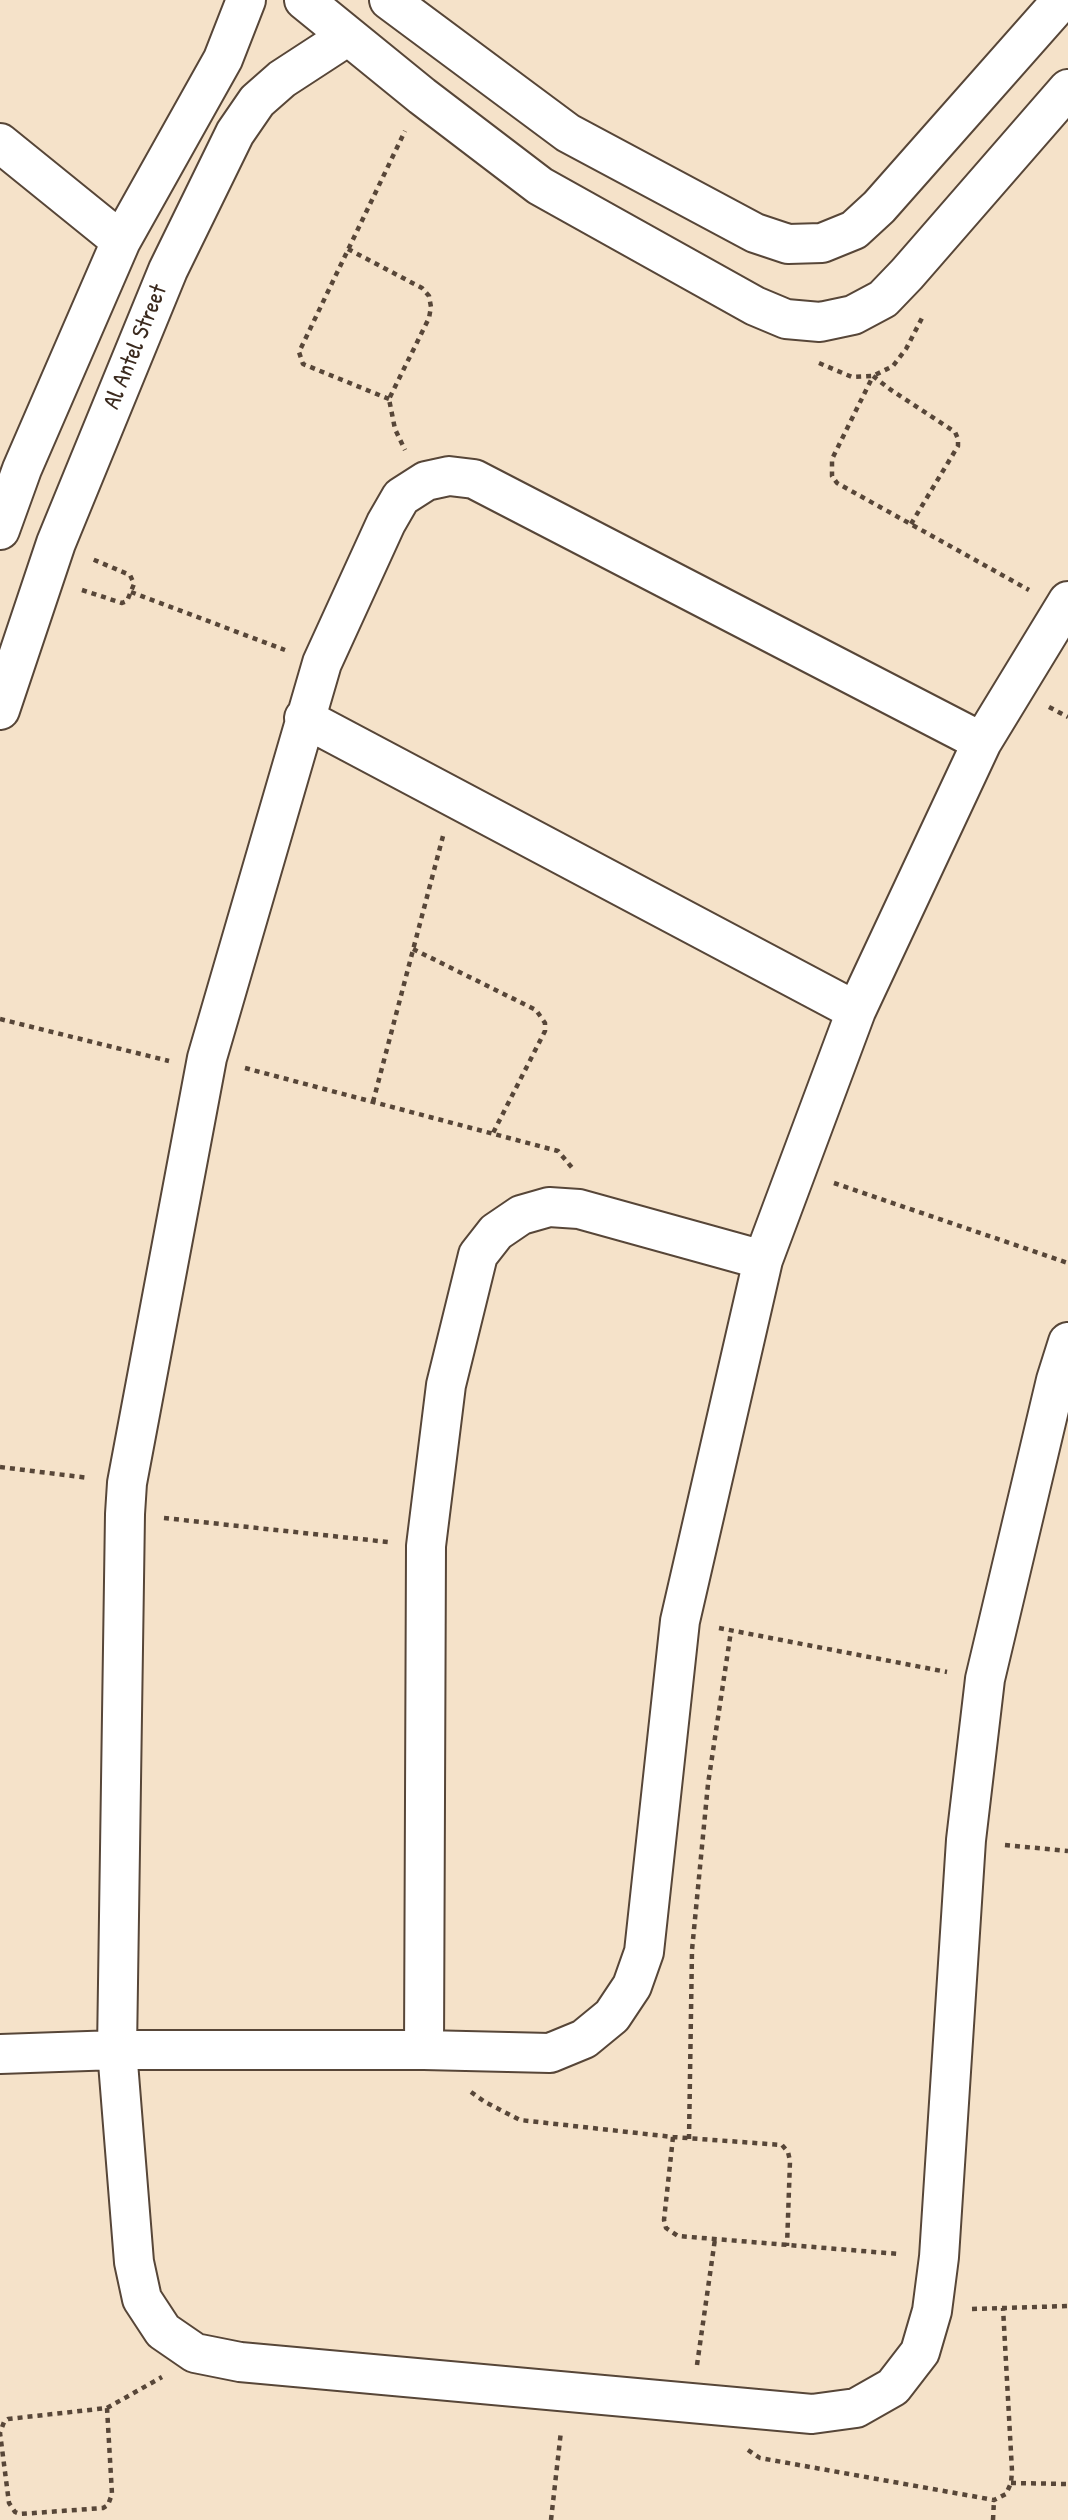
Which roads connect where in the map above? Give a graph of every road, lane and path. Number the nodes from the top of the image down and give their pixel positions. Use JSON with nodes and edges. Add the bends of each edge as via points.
{"nodes":[{"id":1,"x":246,"y":0,"type":"edge"},
{"id":2,"x":304,"y":0,"type":"edge"},
{"id":3,"x":399,"y":8,"type":"edge"},
{"id":4,"x":1057,"y":11,"type":"edge"},
{"id":5,"x":361,"y":46,"type":"junction"},
{"id":6,"x":1068,"y":89,"type":"edge"},
{"id":7,"x":422,"y":96,"type":"junction"},
{"id":8,"x":0,"y":143,"type":"edge"},
{"id":9,"x":121,"y":241,"type":"junction"},
{"id":10,"x":348,"y":249,"type":"junction"},
{"id":11,"x":389,"y":399,"type":"junction"},
{"id":12,"x":426,"y":481,"type":"junction"},
{"id":13,"x":911,"y":524,"type":"junction"},
{"id":14,"x":0,"y":530,"type":"edge"},
{"id":15,"x":49,"y":560,"type":"junction"},
{"id":16,"x":131,"y":592,"type":"junction"},
{"id":17,"x":1066,"y":605,"type":"edge"},
{"id":18,"x":322,"y":663,"type":"junction"},
{"id":19,"x":0,"y":710,"type":"edge"},
{"id":20,"x":304,"y":718,"type":"junction"},
{"id":21,"x":982,"y":742,"type":"junction"},
{"id":22,"x":453,"y":797,"type":"junction"},
{"id":23,"x":413,"y":949,"type":"junction"},
{"id":24,"x":856,"y":1011,"type":"junction"},
{"id":25,"x":0,"y":1019,"type":"edge"},
{"id":26,"x":206,"y":1064,"type":"junction"},
{"id":27,"x":373,"y":1102,"type":"junction"},
{"id":28,"x":492,"y":1135,"type":"junction"},
{"id":29,"x":797,"y":1171,"type":"junction"},
{"id":30,"x":579,"y":1209,"type":"junction"},
{"id":31,"x":763,"y":1260,"type":"junction"},
{"id":32,"x":1068,"y":1263,"type":"edge"},
{"id":33,"x":1068,"y":1342,"type":"edge"},
{"id":34,"x":0,"y":1467,"type":"edge"},
{"id":35,"x":126,"y":1499,"type":"junction"},
{"id":36,"x":426,"y":1546,"type":"junction"},
{"id":37,"x":680,"y":1621,"type":"junction"},
{"id":38,"x":731,"y":1631,"type":"junction"},
{"id":39,"x":985,"y":1679,"type":"junction"},
{"id":40,"x":966,"y":1840,"type":"junction"},
{"id":41,"x":1068,"y":1852,"type":"edge"},
{"id":42,"x":117,"y":2050,"type":"junction"},
{"id":43,"x":424,"y":2050,"type":"junction"},
{"id":44,"x":0,"y":2054,"type":"edge"},
{"id":45,"x":673,"y":2137,"type":"junction"},
{"id":46,"x":689,"y":2139,"type":"junction"},
{"id":47,"x":715,"y":2239,"type":"junction"},
{"id":48,"x":787,"y":2246,"type":"junction"},
{"id":49,"x":939,"y":2258,"type":"junction"},
{"id":50,"x":1068,"y":2306,"type":"edge"},
{"id":51,"x":1003,"y":2308,"type":"junction"},
{"id":52,"x":932,"y":2311,"type":"junction"},
{"id":53,"x":195,"y":2353,"type":"junction"},
{"id":54,"x":566,"y":2392,"type":"junction"},
{"id":55,"x":698,"y":2404,"type":"junction"},
{"id":56,"x":107,"y":2408,"type":"junction"},
{"id":57,"x":1011,"y":2483,"type":"junction"},
{"id":58,"x":1068,"y":2484,"type":"edge"},
{"id":59,"x":994,"y":2500,"type":"junction"},
{"id":60,"x":551,"y":2520,"type":"edge"},
{"id":61,"x":993,"y":2520,"type":"edge"}],
"edges":[{"from":1,"to":9,"type":"street","via":[[223,59]]},
{"from":2,"to":5,"type":"street"},
{"from":3,"to":4,"type":"street","via":[[568,133],[755,233],[788,244],[822,243],[853,230]]},
{"from":3,"to":5,"type":"street","name":"Al Antel Street"},
{"from":5,"to":7,"type":"street"},
{"from":5,"to":15,"type":"street","name":"Al Antel Street","via":[[282,79],[257,102],[235,133],[168,270]]},
{"from":6,"to":7,"type":"street","via":[[883,299],[853,315],[820,322],[786,319],[755,306],[540,186]]},
{"from":7,"to":10,"type":"path"},
{"from":8,"to":9,"type":"street"},
{"from":9,"to":14,"type":"street"},
{"from":10,"to":11,"type":"path","via":[[429,296],[429,318]]},
{"from":10,"to":11,"type":"path","via":[[299,356],[303,364]]},
{"from":11,"to":12,"type":"path","via":[[395,429]]},
{"from":12,"to":18,"type":"street","via":[[401,497],[386,523]]},
{"from":12,"to":21,"type":"street","via":[[449,476],[474,479]]},
{"from":13,"to":13,"type":"path","via":[[958,439],[955,432],[873,376],[832,459],[832,476]]},
{"from":13,"to":17,"type":"path"},
{"from":15,"to":16,"type":"path","via":[[119,603],[127,601]]},
{"from":15,"to":16,"type":"path","via":[[130,575],[134,581]]},
{"from":15,"to":19,"type":"street","name":"Al Antel Street"},
{"from":16,"to":18,"type":"path"},
{"from":17,"to":21,"type":"street"},
{"from":18,"to":20,"type":"street"},
{"from":20,"to":22,"type":"street"},
{"from":20,"to":26,"type":"street"},
{"from":21,"to":24,"type":"street"},
{"from":22,"to":23,"type":"path"},
{"from":22,"to":24,"type":"street"},
{"from":23,"to":27,"type":"path"},
{"from":23,"to":28,"type":"path","via":[[536,1010],[545,1023]]},
{"from":24,"to":29,"type":"street"},
{"from":25,"to":26,"type":"path"},
{"from":26,"to":27,"type":"path"},
{"from":26,"to":35,"type":"street"},
{"from":27,"to":28,"type":"path"},
{"from":28,"to":30,"type":"path","via":[[558,1151],[573,1168],[580,1187]]},
{"from":29,"to":31,"type":"street"},
{"from":29,"to":32,"type":"path"},
{"from":30,"to":31,"type":"street"},
{"from":30,"to":36,"type":"street","via":[[549,1207],[521,1215],[496,1232],[478,1255],[446,1385]]},
{"from":31,"to":37,"type":"street"},
{"from":33,"to":39,"type":"street"},
{"from":34,"to":35,"type":"path"},
{"from":35,"to":36,"type":"path"},
{"from":35,"to":42,"type":"street"},
{"from":36,"to":43,"type":"street"},
{"from":37,"to":38,"type":"path"},
{"from":37,"to":43,"type":"street","via":[[644,1952],[632,1986],[612,2016],[593,2032],[550,2053]]},
{"from":38,"to":39,"type":"path"},
{"from":38,"to":46,"type":"path","via":[[708,1784],[692,1950]]},
{"from":39,"to":40,"type":"street"},
{"from":40,"to":41,"type":"path"},
{"from":40,"to":49,"type":"street"},
{"from":42,"to":43,"type":"street"},
{"from":42,"to":44,"type":"street"},
{"from":42,"to":53,"type":"street","via":[[134,2262],[142,2299],[163,2331]]},
{"from":43,"to":45,"type":"path","via":[[463,2086],[520,2120]]},
{"from":45,"to":46,"type":"path"},
{"from":45,"to":47,"type":"path","via":[[666,2228],[678,2236]]},
{"from":46,"to":48,"type":"path","via":[[782,2145],[790,2161]]},
{"from":47,"to":48,"type":"path"},
{"from":47,"to":55,"type":"path"},
{"from":48,"to":49,"type":"path"},
{"from":49,"to":52,"type":"street"},
{"from":50,"to":51,"type":"path"},
{"from":51,"to":52,"type":"path"},
{"from":51,"to":57,"type":"path"},
{"from":52,"to":55,"type":"street","via":[[920,2352],[893,2386],[856,2408],[812,2414]]},
{"from":53,"to":54,"type":"street","via":[[240,2362]]},
{"from":53,"to":56,"type":"path"},
{"from":54,"to":55,"type":"street"},
{"from":54,"to":60,"type":"path"},
{"from":55,"to":59,"type":"path","via":[[760,2458]]},
{"from":56,"to":56,"type":"path","via":[[4,2422],[0,2433],[9,2503],[15,2512],[108,2505],[112,2494]]},
{"from":57,"to":58,"type":"path"},
{"from":57,"to":59,"type":"path","via":[[1006,2494]]},
{"from":59,"to":61,"type":"path"}]}
